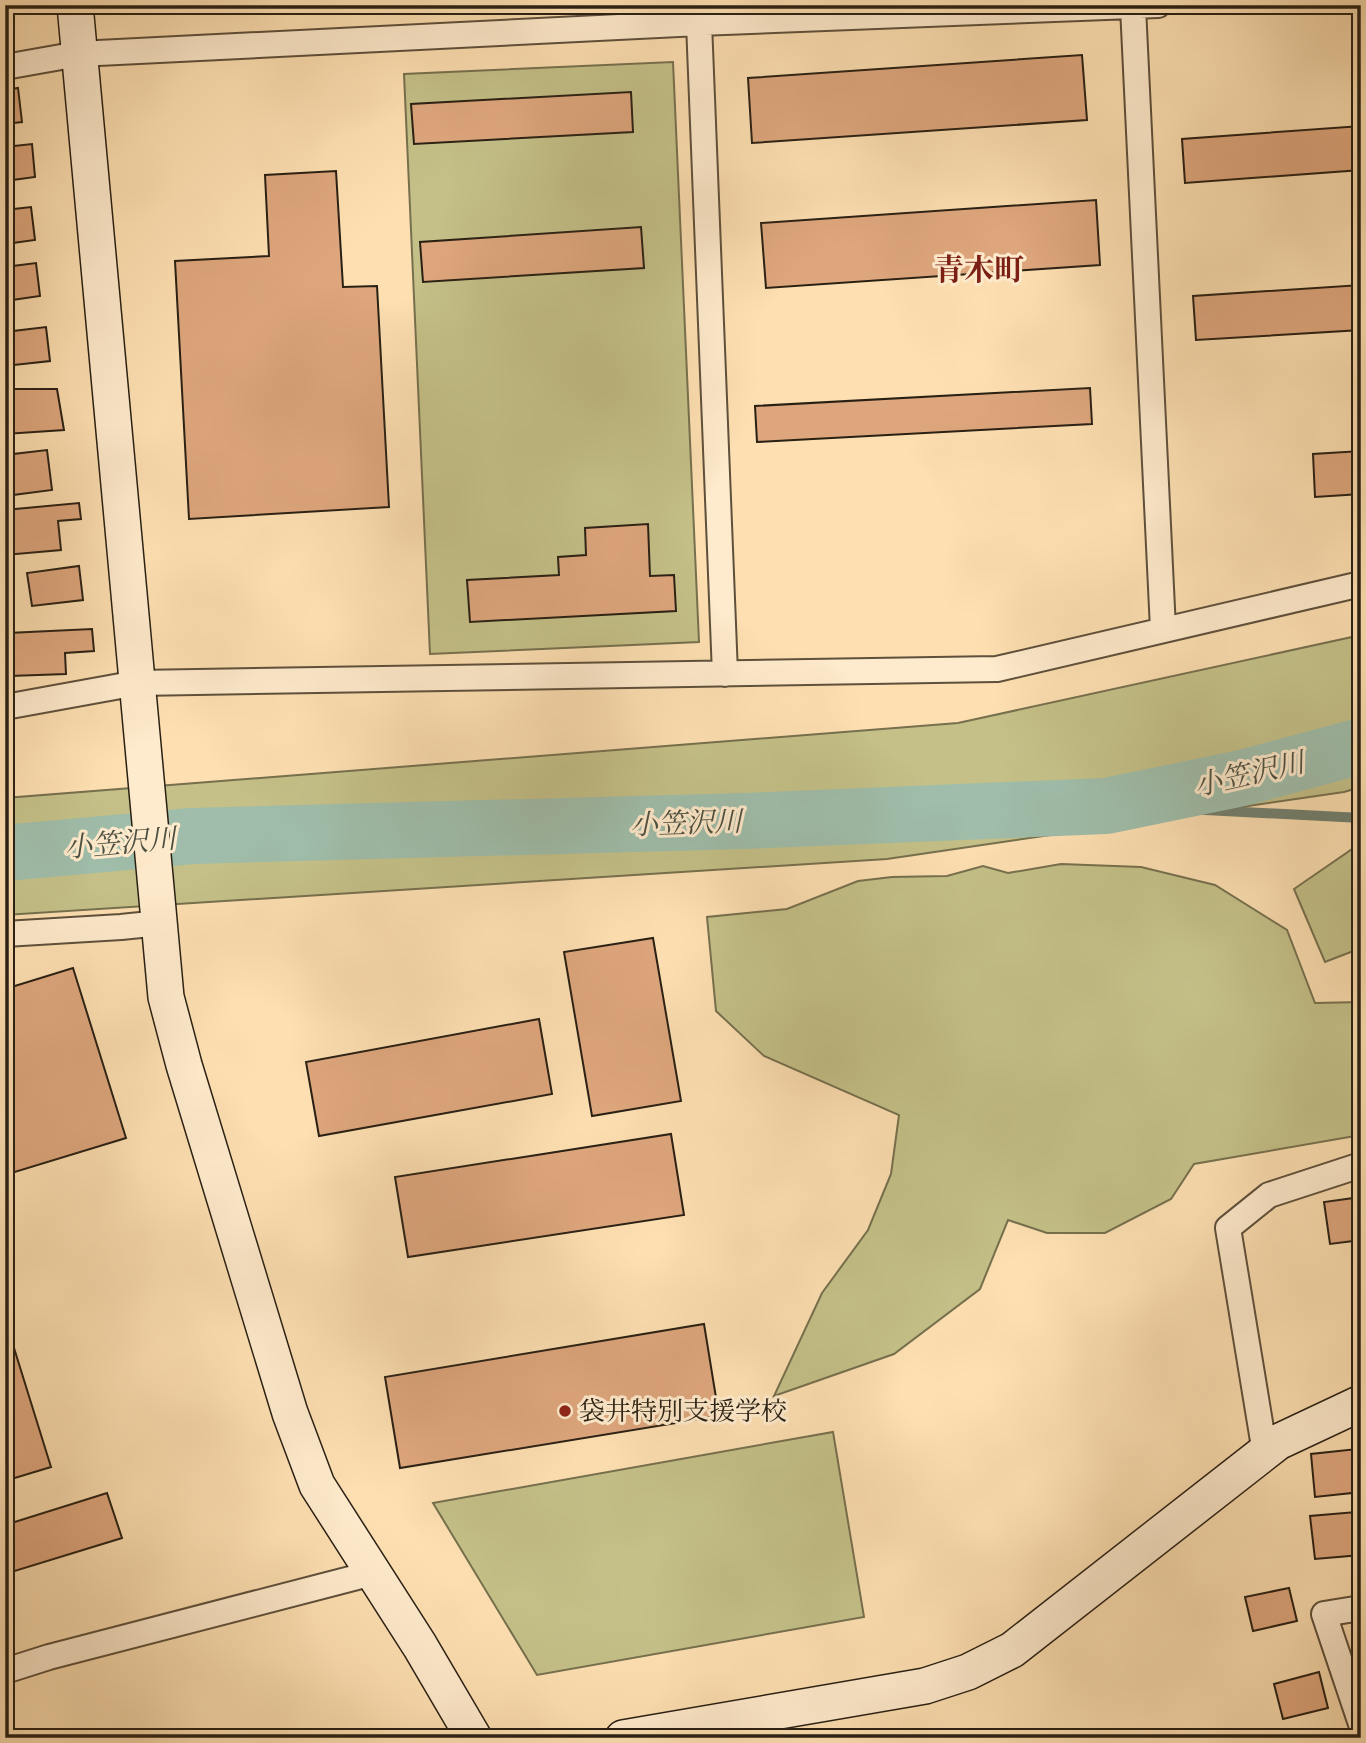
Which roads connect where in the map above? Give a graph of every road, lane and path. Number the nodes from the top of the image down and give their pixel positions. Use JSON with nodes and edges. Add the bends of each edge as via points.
{"nodes":[{"id":1,"x":75,"y":5,"type":"edge"},
{"id":2,"x":1158,"y":5,"type":"edge"},
{"id":3,"x":1133,"y":7,"type":"edge"},
{"id":4,"x":916,"y":11,"type":"edge"},
{"id":5,"x":699,"y":23,"type":"junction"},
{"id":6,"x":78,"y":54,"type":"junction"},
{"id":7,"x":5,"y":67,"type":"edge"},
{"id":8,"x":1361,"y":583,"type":"edge"},
{"id":9,"x":1163,"y":629,"type":"junction"},
{"id":10,"x":725,"y":674,"type":"junction"},
{"id":11,"x":137,"y":695,"type":"junction"},
{"id":12,"x":5,"y":707,"type":"edge"},
{"id":13,"x":160,"y":923,"type":"junction"},
{"id":14,"x":5,"y":934,"type":"edge"},
{"id":15,"x":1361,"y":1165,"type":"edge"},
{"id":16,"x":1361,"y":1403,"type":"edge"},
{"id":17,"x":1265,"y":1453,"type":"junction"},
{"id":18,"x":373,"y":1573,"type":"junction"},
{"id":19,"x":1361,"y":1608,"type":"edge"},
{"id":20,"x":5,"y":1671,"type":"edge"},
{"id":21,"x":1361,"y":1724,"type":"edge"},
{"id":22,"x":474,"y":1738,"type":"edge"},
{"id":23,"x":623,"y":1738,"type":"edge"}],
"edges":[{"from":1,"to":6,"type":"street"},
{"from":2,"to":3,"type":"street"},
{"from":3,"to":4,"type":"street"},
{"from":3,"to":9,"type":"street"},
{"from":4,"to":5,"type":"street"},
{"from":5,"to":6,"type":"street"},
{"from":5,"to":10,"type":"street"},
{"from":6,"to":7,"type":"street"},
{"from":6,"to":11,"type":"street"},
{"from":8,"to":9,"type":"street"},
{"from":9,"to":10,"type":"street","via":[[997,669]]},
{"from":10,"to":11,"type":"street"},
{"from":11,"to":12,"type":"street"},
{"from":11,"to":13,"type":"street"},
{"from":13,"to":14,"type":"street"},
{"from":13,"to":18,"type":"street","via":[[166,997],[184,1065],[290,1413],[317,1485]]},
{"from":15,"to":17,"type":"street","via":[[1269,1195],[1228,1228]]},
{"from":16,"to":17,"type":"street","via":[[1278,1442]]},
{"from":17,"to":23,"type":"street","via":[[1012,1650],[968,1672],[925,1686]]},
{"from":18,"to":20,"type":"street"},
{"from":18,"to":22,"type":"street"},
{"from":19,"to":21,"type":"street","via":[[1324,1614]]}]}
